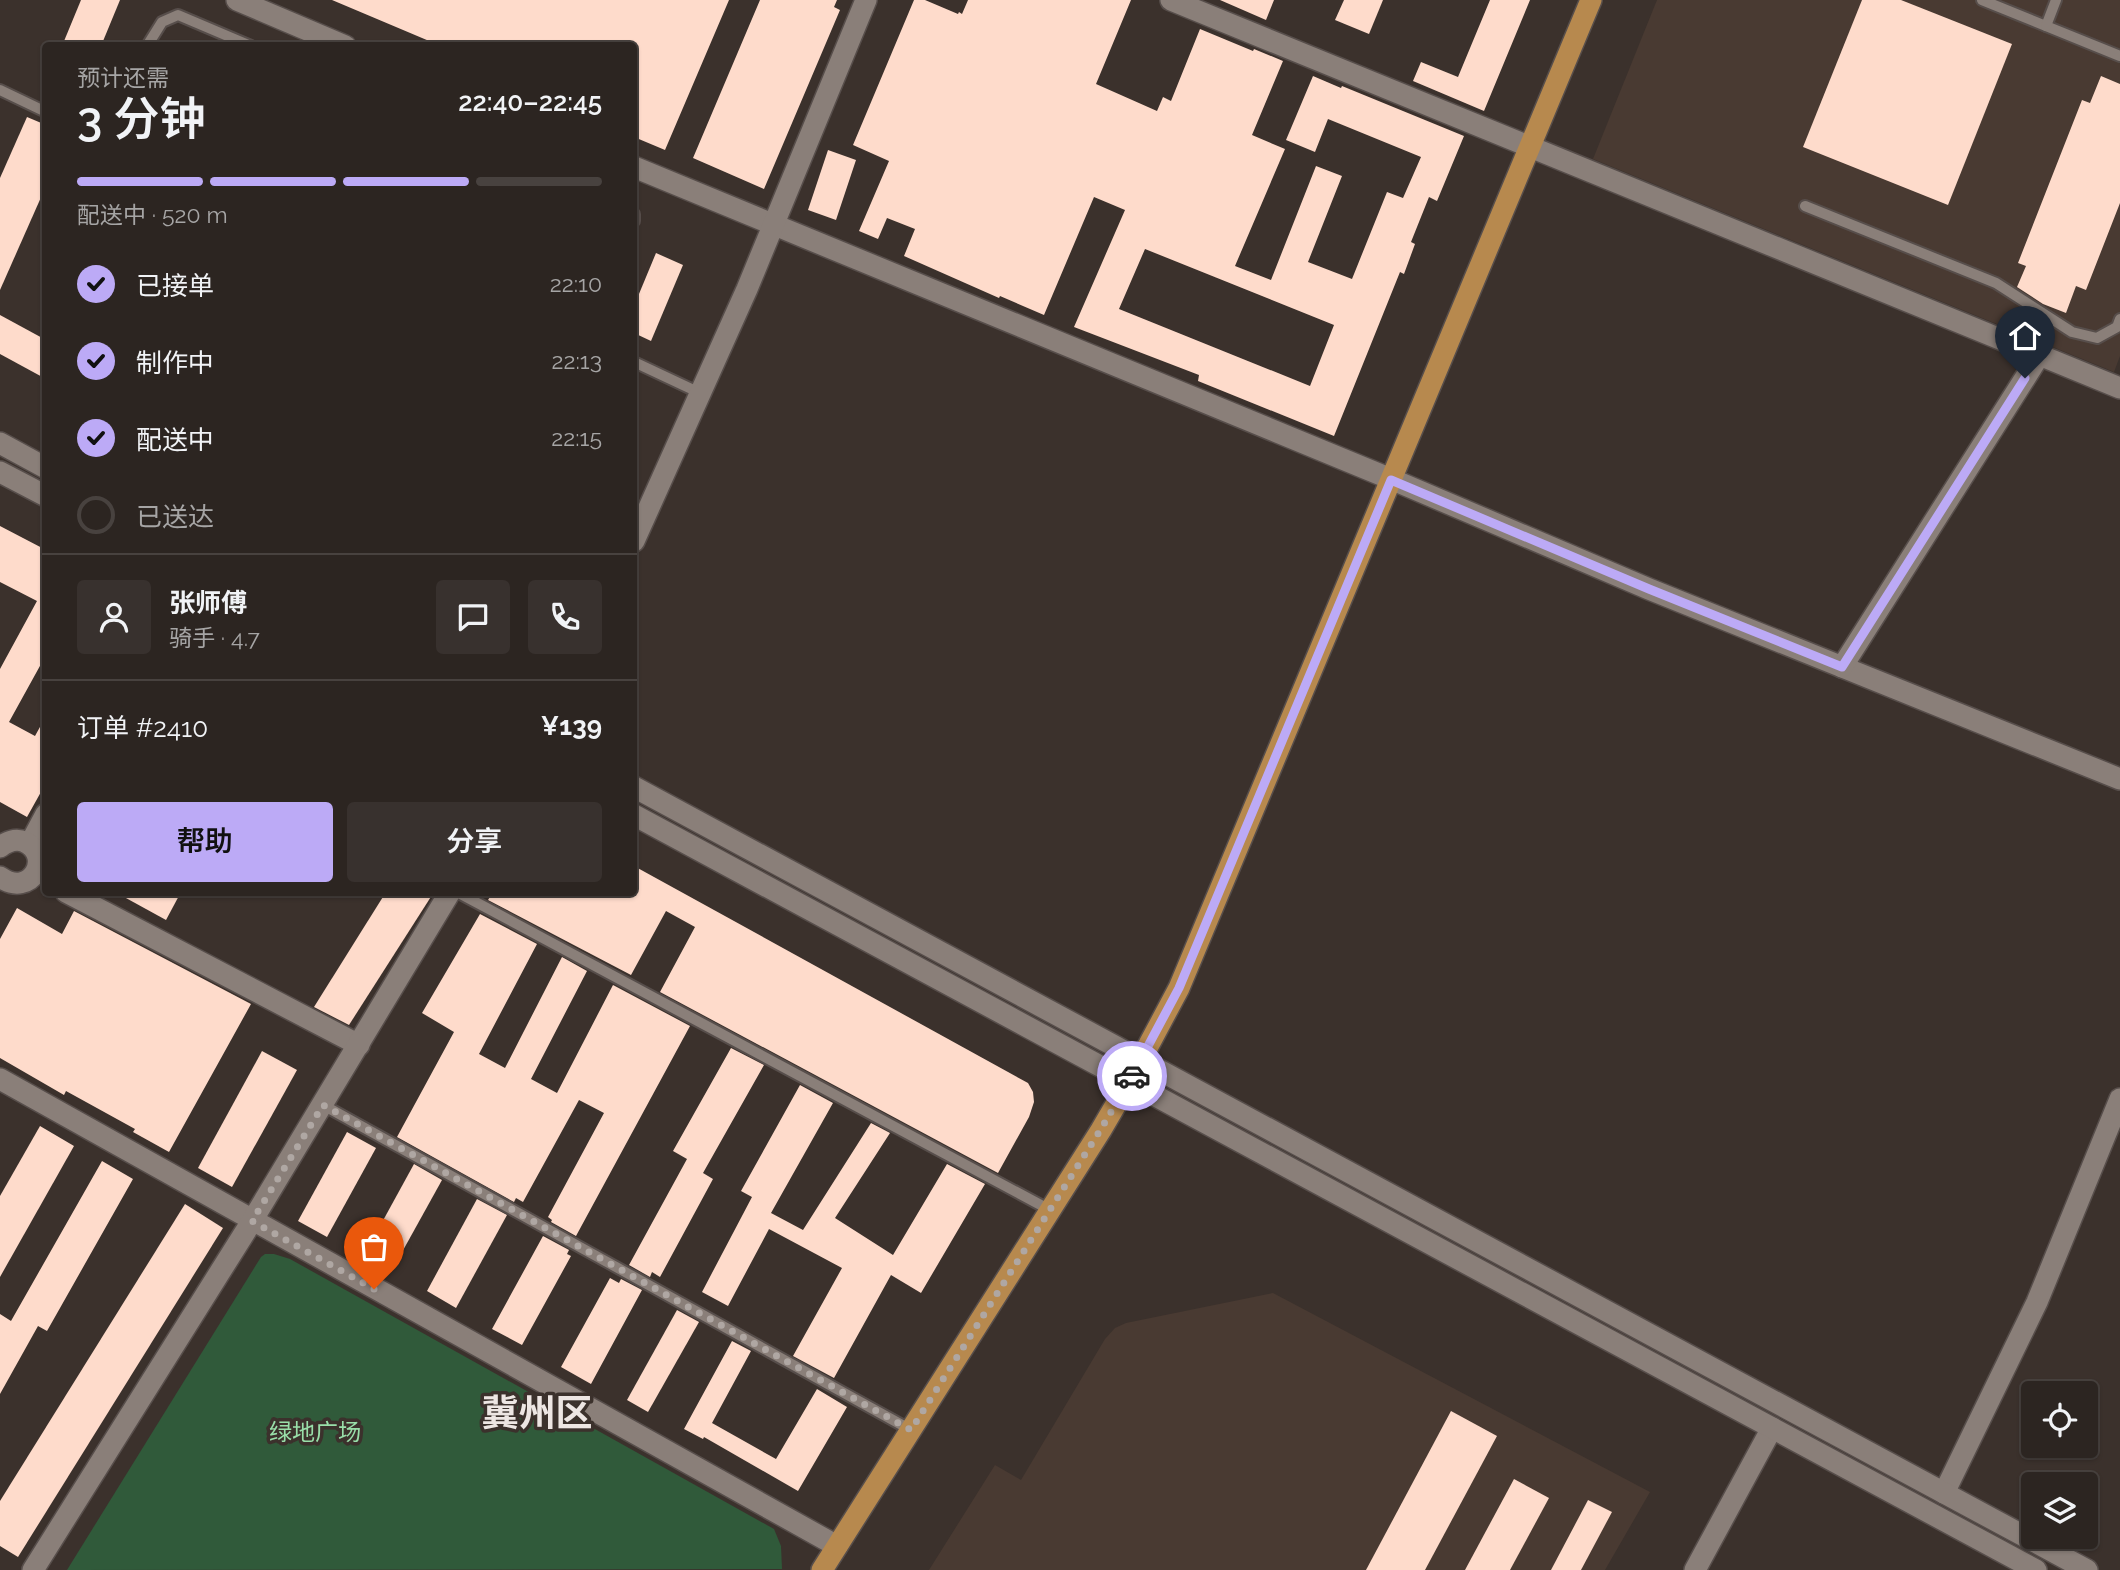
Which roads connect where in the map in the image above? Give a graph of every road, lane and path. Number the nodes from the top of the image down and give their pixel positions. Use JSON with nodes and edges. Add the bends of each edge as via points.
{"nodes":[{"id":1,"x":237,"y":0,"type":"edge"},
{"id":2,"x":866,"y":0,"type":"edge"},
{"id":3,"x":1171,"y":0,"type":"edge"},
{"id":4,"x":1591,"y":0,"type":"edge"},
{"id":5,"x":1982,"y":0,"type":"edge"},
{"id":6,"x":2056,"y":0,"type":"edge"},
{"id":7,"x":2046,"y":26,"type":"junction"},
{"id":8,"x":150,"y":42,"type":"edge"},
{"id":9,"x":242,"y":42,"type":"edge"},
{"id":10,"x":336,"y":42,"type":"edge"},
{"id":11,"x":2120,"y":56,"type":"edge"},
{"id":12,"x":0,"y":90,"type":"edge"},
{"id":13,"x":42,"y":110,"type":"edge"},
{"id":14,"x":1529,"y":147,"type":"junction"},
{"id":15,"x":637,"y":168,"type":"edge"},
{"id":16,"x":1805,"y":206,"type":"dead end"},
{"id":17,"x":773,"y":226,"type":"junction"},
{"id":18,"x":2120,"y":319,"type":"edge"},
{"id":19,"x":2039,"y":356,"type":"junction"},
{"id":20,"x":637,"y":363,"type":"edge"},
{"id":21,"x":2120,"y":388,"type":"edge"},
{"id":22,"x":700,"y":393,"type":"junction"},
{"id":23,"x":0,"y":443,"type":"edge"},
{"id":24,"x":42,"y":466,"type":"edge"},
{"id":25,"x":0,"y":472,"type":"edge"},
{"id":26,"x":1391,"y":480,"type":"junction"},
{"id":27,"x":42,"y":494,"type":"edge"},
{"id":28,"x":637,"y":534,"type":"edge"},
{"id":29,"x":1842,"y":667,"type":"junction"},
{"id":30,"x":2120,"y":779,"type":"edge"},
{"id":31,"x":637,"y":789,"type":"edge"},
{"id":32,"x":637,"y":817,"type":"edge"},
{"id":33,"x":42,"y":822,"type":"edge"},
{"id":34,"x":30,"y":844,"type":"junction"},
{"id":35,"x":0,"y":847,"type":"edge"},
{"id":36,"x":39,"y":879,"type":"edge"},
{"id":37,"x":1,"y":881,"type":"edge"},
{"id":38,"x":74,"y":896,"type":"edge"},
{"id":39,"x":448,"y":896,"type":"edge"},
{"id":40,"x":464,"y":896,"type":"edge"},
{"id":41,"x":359,"y":1045,"type":"junction"},
{"id":42,"x":1141,"y":1060,"type":"junction"},
{"id":43,"x":0,"y":1079,"type":"edge"},
{"id":44,"x":1129,"y":1082,"type":"junction"},
{"id":45,"x":2120,"y":1099,"type":"edge"},
{"id":46,"x":323,"y":1105,"type":"junction"},
{"id":47,"x":1050,"y":1210,"type":"junction"},
{"id":48,"x":252,"y":1221,"type":"junction"},
{"id":49,"x":1772,"y":1428,"type":"junction"},
{"id":50,"x":911,"y":1430,"type":"junction"},
{"id":51,"x":1944,"y":1493,"type":"junction"},
{"id":52,"x":837,"y":1546,"type":"junction"},
{"id":53,"x":33,"y":1570,"type":"edge"},
{"id":54,"x":822,"y":1570,"type":"edge"},
{"id":55,"x":1695,"y":1570,"type":"edge"},
{"id":56,"x":2036,"y":1570,"type":"edge"},
{"id":57,"x":2087,"y":1570,"type":"edge"}],
"edges":[{"from":1,"to":10,"type":"street"},
{"from":2,"to":17,"type":"street"},
{"from":3,"to":14,"type":"street"},
{"from":4,"to":14,"type":"main road"},
{"from":5,"to":7,"type":"lane"},
{"from":6,"to":7,"type":"lane"},
{"from":7,"to":11,"type":"lane"},
{"from":8,"to":9,"type":"lane","via":[[162,22],[178,15]]},
{"from":12,"to":13,"type":"lane"},
{"from":14,"to":19,"type":"street"},
{"from":14,"to":26,"type":"main road"},
{"from":15,"to":17,"type":"street"},
{"from":16,"to":18,"type":"lane","via":[[1996,283],[2072,332],[2096,338],[2117,327]]},
{"from":17,"to":22,"type":"street"},
{"from":17,"to":26,"type":"street"},
{"from":19,"to":21,"type":"street"},
{"from":19,"to":29,"type":"street"},
{"from":20,"to":22,"type":"lane"},
{"from":22,"to":28,"type":"street"},
{"from":23,"to":24,"type":"street"},
{"from":25,"to":27,"type":"street"},
{"from":26,"to":29,"type":"street"},
{"from":26,"to":42,"type":"main road","via":[[1179,988]]},
{"from":29,"to":30,"type":"street"},
{"from":31,"to":42,"type":"street"},
{"from":32,"to":44,"type":"street"},
{"from":33,"to":34,"type":"street"},
{"from":34,"to":35,"type":"street","via":[[9,841]]},
{"from":34,"to":36,"type":"street","via":[[36,852]]},
{"from":36,"to":37,"type":"street","via":[[18,884]]},
{"from":38,"to":41,"type":"street"},
{"from":39,"to":41,"type":"street"},
{"from":40,"to":47,"type":"lane"},
{"from":41,"to":46,"type":"street"},
{"from":42,"to":44,"type":"main road"},
{"from":42,"to":51,"type":"street"},
{"from":43,"to":48,"type":"street"},
{"from":44,"to":47,"type":"main road"},
{"from":44,"to":49,"type":"street"},
{"from":45,"to":51,"type":"street","via":[[2037,1302]]},
{"from":46,"to":48,"type":"street"},
{"from":46,"to":50,"type":"lane"},
{"from":47,"to":50,"type":"main road"},
{"from":48,"to":52,"type":"street"},
{"from":48,"to":53,"type":"street"},
{"from":49,"to":55,"type":"street"},
{"from":49,"to":56,"type":"street"},
{"from":50,"to":52,"type":"main road"},
{"from":51,"to":57,"type":"street"},
{"from":52,"to":54,"type":"main road"}]}
